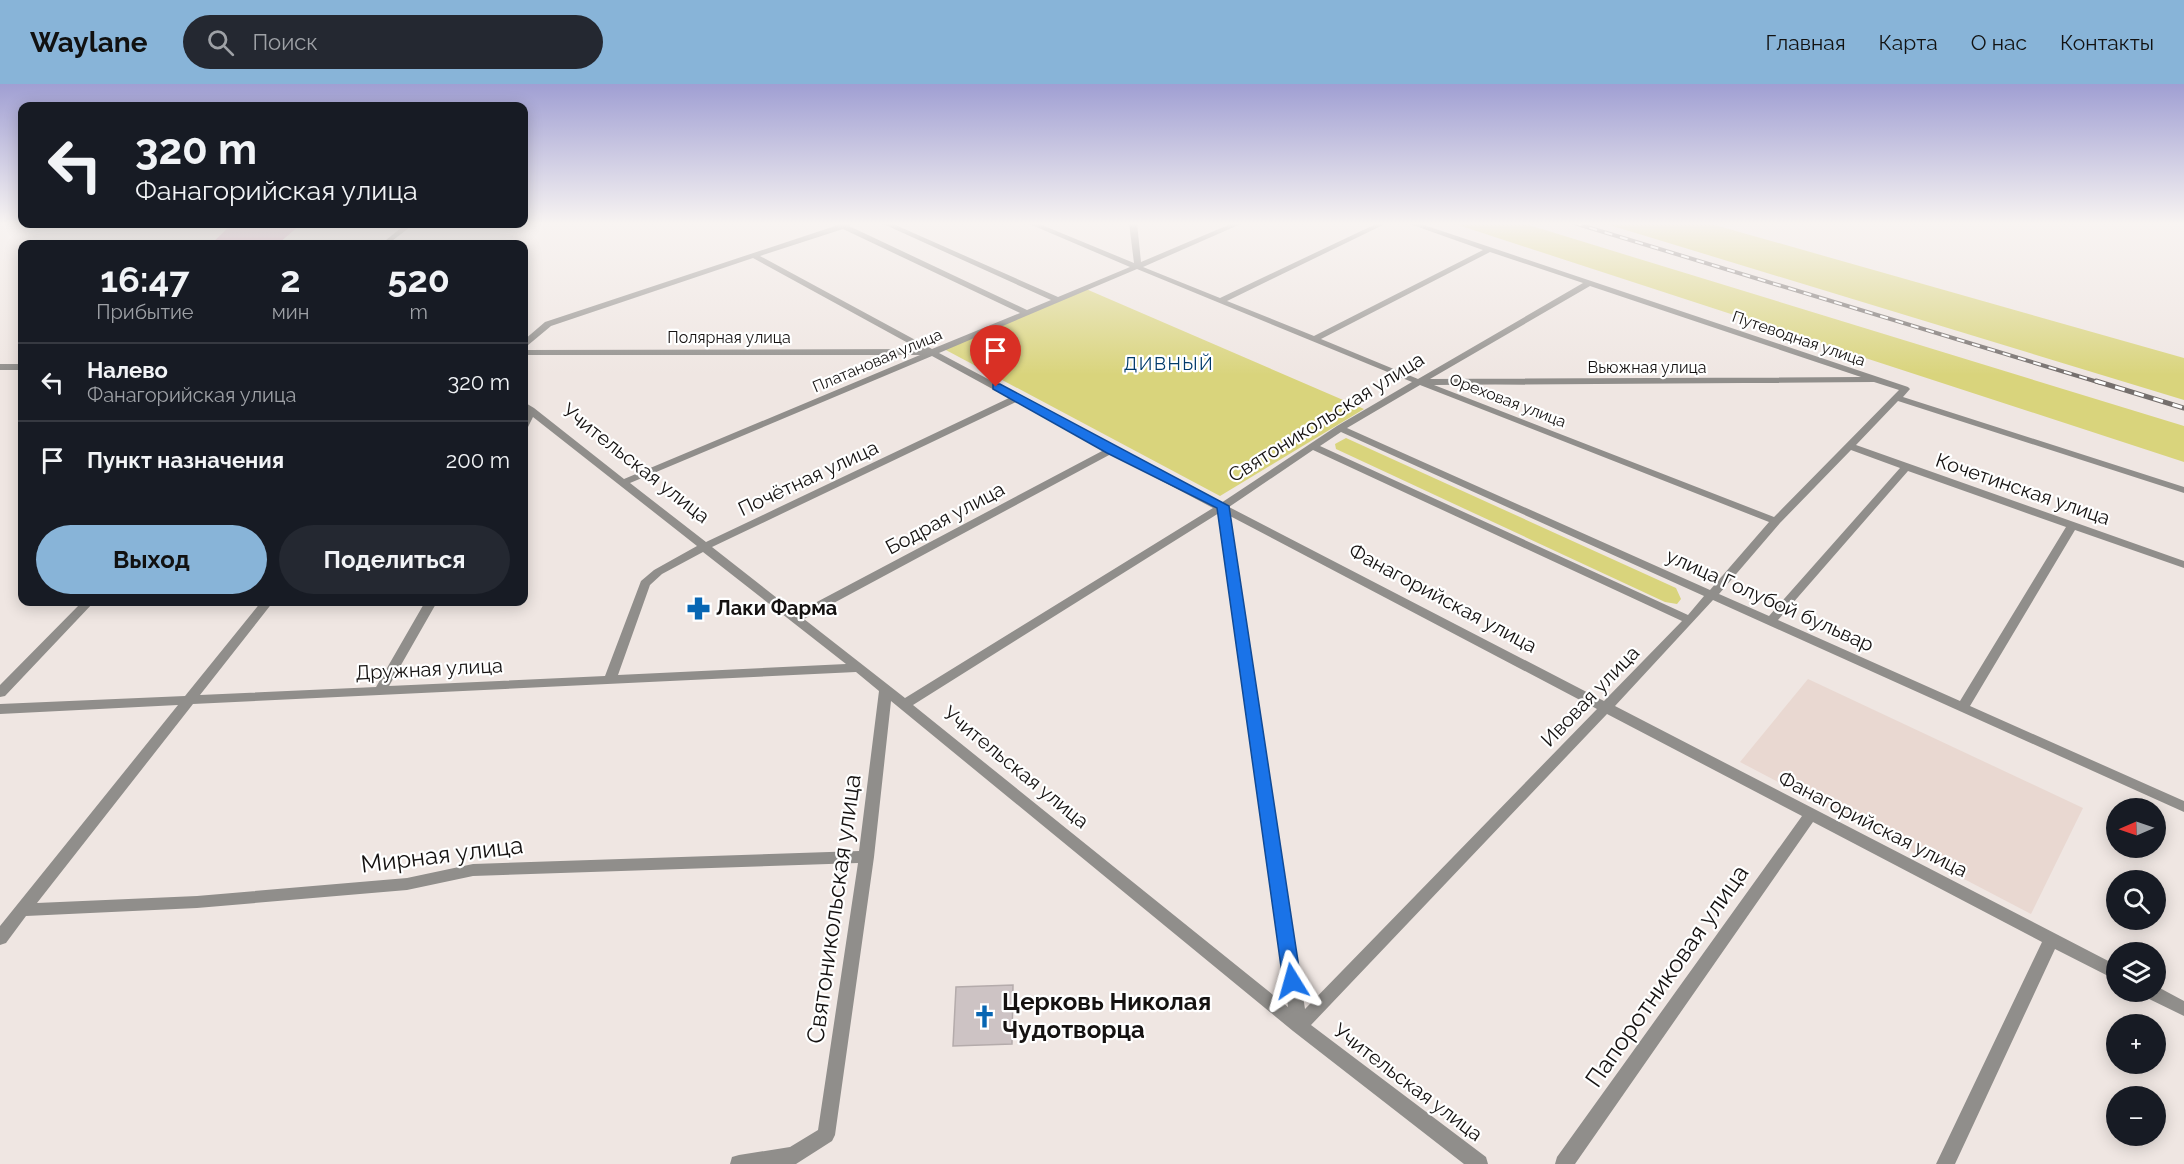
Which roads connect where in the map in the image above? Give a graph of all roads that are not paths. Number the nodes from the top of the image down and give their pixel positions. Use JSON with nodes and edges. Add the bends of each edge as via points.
{"nodes":[{"id":1,"x":698,"y":273,"type":"edge"},
{"id":2,"x":787,"y":273,"type":"edge"},
{"id":3,"x":947,"y":273,"type":"edge"},
{"id":4,"x":998,"y":273,"type":"edge"},
{"id":5,"x":1121,"y":273,"type":"edge"},
{"id":6,"x":1155,"y":273,"type":"edge"},
{"id":7,"x":1278,"y":273,"type":"edge"},
{"id":8,"x":1443,"y":273,"type":"edge"},
{"id":9,"x":1560,"y":273,"type":"edge"},
{"id":10,"x":1589,"y":283,"type":"junction"},
{"id":11,"x":1058,"y":300,"type":"junction"},
{"id":12,"x":1220,"y":301,"type":"junction"},
{"id":13,"x":1028,"y":313,"type":"junction"},
{"id":14,"x":1315,"y":339,"type":"junction"},
{"id":15,"x":528,"y":341,"type":"edge"},
{"id":16,"x":528,"y":352,"type":"edge"},
{"id":17,"x":934,"y":352,"type":"junction"},
{"id":18,"x":18,"y":362,"type":"edge"},
{"id":19,"x":0,"y":367,"type":"edge"},
{"id":20,"x":11,"y":367,"type":"junction"},
{"id":21,"x":18,"y":367,"type":"edge"},
{"id":22,"x":1875,"y":380,"type":"junction"},
{"id":23,"x":1419,"y":382,"type":"junction"},
{"id":24,"x":1902,"y":393,"type":"junction"},
{"id":25,"x":1017,"y":398,"type":"junction"},
{"id":26,"x":528,"y":409,"type":"edge"},
{"id":27,"x":1340,"y":428,"type":"junction"},
{"id":28,"x":1312,"y":446,"type":"junction"},
{"id":29,"x":1851,"y":447,"type":"junction"},
{"id":30,"x":1111,"y":450,"type":"junction"},
{"id":31,"x":1906,"y":467,"type":"junction"},
{"id":32,"x":625,"y":482,"type":"junction"},
{"id":33,"x":2184,"y":490,"type":"edge"},
{"id":34,"x":1223,"y":506,"type":"junction"},
{"id":35,"x":1776,"y":521,"type":"junction"},
{"id":36,"x":2073,"y":526,"type":"junction"},
{"id":37,"x":706,"y":546,"type":"junction"},
{"id":38,"x":2184,"y":565,"type":"edge"},
{"id":39,"x":1710,"y":596,"type":"junction"},
{"id":40,"x":84,"y":606,"type":"edge"},
{"id":41,"x":264,"y":606,"type":"edge"},
{"id":42,"x":429,"y":606,"type":"edge"},
{"id":43,"x":796,"y":618,"type":"junction"},
{"id":44,"x":1690,"y":620,"type":"junction"},
{"id":45,"x":1770,"y":622,"type":"junction"},
{"id":46,"x":860,"y":668,"type":"junction"},
{"id":47,"x":611,"y":678,"type":"junction"},
{"id":48,"x":380,"y":690,"type":"junction"},
{"id":49,"x":886,"y":690,"type":"junction"},
{"id":50,"x":0,"y":693,"type":"edge"},
{"id":51,"x":189,"y":701,"type":"junction"},
{"id":52,"x":904,"y":705,"type":"junction"},
{"id":53,"x":1606,"y":707,"type":"junction"},
{"id":54,"x":1963,"y":707,"type":"junction"},
{"id":55,"x":0,"y":709,"type":"edge"},
{"id":56,"x":2184,"y":807,"type":"edge"},
{"id":57,"x":1810,"y":816,"type":"junction"},
{"id":58,"x":867,"y":857,"type":"junction"},
{"id":59,"x":22,"y":910,"type":"junction"},
{"id":60,"x":0,"y":938,"type":"edge"},
{"id":61,"x":2052,"y":939,"type":"junction"},
{"id":62,"x":2106,"y":968,"type":"edge"},
{"id":63,"x":2166,"y":1000,"type":"edge"},
{"id":64,"x":2184,"y":1009,"type":"edge"},
{"id":65,"x":1299,"y":1026,"type":"junction"},
{"id":66,"x":739,"y":1164,"type":"edge"},
{"id":67,"x":1479,"y":1164,"type":"edge"},
{"id":68,"x":1564,"y":1164,"type":"edge"},
{"id":69,"x":1945,"y":1164,"type":"edge"}],
"edges":[{"from":1,"to":15,"type":"street","via":[[548,324]]},
{"from":2,"to":17,"type":"street","name":"Фанагорийская улица"},
{"from":3,"to":13,"type":"street"},
{"from":4,"to":11,"type":"street"},
{"from":5,"to":11,"type":"street","name":"Платановая улица"},
{"from":6,"to":12,"type":"street","name":"Ореховая улица"},
{"from":7,"to":12,"type":"street"},
{"from":8,"to":14,"type":"street"},
{"from":9,"to":10,"type":"street","name":"Путеводная улица"},
{"from":10,"to":22,"type":"street","name":"Путеводная улица"},
{"from":10,"to":23,"type":"street","name":"Святоникольская улица"},
{"from":11,"to":13,"type":"street","name":"Платановая улица"},
{"from":12,"to":14,"type":"street","name":"Ореховая улица"},
{"from":13,"to":17,"type":"street","name":"Платановая улица"},
{"from":14,"to":23,"type":"street","name":"Ореховая улица"},
{"from":16,"to":17,"type":"street","name":"Полярная улица"},
{"from":17,"to":25,"type":"street","name":"Фанагорийская улица"},
{"from":17,"to":32,"type":"street","name":"Платановая улица"},
{"from":18,"to":20,"type":"street"},
{"from":19,"to":20,"type":"street"},
{"from":20,"to":21,"type":"street"},
{"from":22,"to":23,"type":"street","name":"Вьюжная улица"},
{"from":22,"to":24,"type":"street","name":"Путеводная улица"},
{"from":23,"to":27,"type":"street","name":"Святоникольская улица"},
{"from":23,"to":35,"type":"street","name":"Ореховая улица"},
{"from":24,"to":29,"type":"street","name":"Ивовая улица"},
{"from":24,"to":33,"type":"street","name":"Путеводная улица"},
{"from":25,"to":30,"type":"street","name":"Фанагорийская улица"},
{"from":25,"to":37,"type":"street","name":"Почётная улица"},
{"from":26,"to":32,"type":"street","name":"Учительская улица"},
{"from":27,"to":28,"type":"street","name":"Святоникольская улица"},
{"from":27,"to":39,"type":"street","name":"улица Голубой бульвар"},
{"from":28,"to":34,"type":"street","name":"Святоникольская улица"},
{"from":28,"to":44,"type":"street"},
{"from":29,"to":31,"type":"street","name":"Кочетинская улица"},
{"from":29,"to":35,"type":"street","name":"Ивовая улица"},
{"from":30,"to":34,"type":"street","name":"Фанагорийская улица"},
{"from":30,"to":43,"type":"street","name":"Бодрая улица"},
{"from":31,"to":36,"type":"street","name":"Кочетинская улица"},
{"from":31,"to":45,"type":"street"},
{"from":32,"to":37,"type":"street","name":"Учительская улица"},
{"from":34,"to":52,"type":"street","name":"Святоникольская улица"},
{"from":34,"to":53,"type":"street","name":"Фанагорийская улица"},
{"from":34,"to":65,"type":"street"},
{"from":35,"to":39,"type":"street","name":"Ивовая улица"},
{"from":36,"to":38,"type":"street","name":"Кочетинская улица"},
{"from":36,"to":54,"type":"street"},
{"from":37,"to":43,"type":"street","name":"Учительская улица"},
{"from":37,"to":47,"type":"street","name":"Почётная улица","via":[[658,572],[645,584]]},
{"from":39,"to":44,"type":"street","name":"Ивовая улица"},
{"from":39,"to":45,"type":"street","name":"улица Голубой бульвар"},
{"from":40,"to":50,"type":"street"},
{"from":41,"to":51,"type":"street"},
{"from":42,"to":48,"type":"street"},
{"from":43,"to":46,"type":"street","name":"Учительская улица"},
{"from":44,"to":53,"type":"street","name":"Ивовая улица"},
{"from":45,"to":54,"type":"street","name":"улица Голубой бульвар"},
{"from":46,"to":47,"type":"street","name":"Дружная улица"},
{"from":46,"to":49,"type":"street","name":"Учительская улица"},
{"from":47,"to":48,"type":"street","name":"Дружная улица"},
{"from":48,"to":51,"type":"street","name":"Дружная улица"},
{"from":49,"to":52,"type":"street","name":"Учительская улица"},
{"from":49,"to":58,"type":"street","name":"Святоникольская улица"},
{"from":51,"to":55,"type":"street","name":"Дружная улица"},
{"from":51,"to":59,"type":"street"},
{"from":52,"to":65,"type":"street","name":"Учительская улица"},
{"from":53,"to":57,"type":"street","name":"Фанагорийская улица"},
{"from":53,"to":65,"type":"street","name":"Ивовая улица"},
{"from":54,"to":56,"type":"street","name":"улица Голубой бульвар"},
{"from":57,"to":61,"type":"street","name":"Фанагорийская улица"},
{"from":57,"to":68,"type":"street","name":"Папоротниковая улица"},
{"from":58,"to":59,"type":"street","name":"Мирная улица","via":[[473,870],[407,884],[197,902]]},
{"from":58,"to":66,"type":"street","name":"Святоникольская улица","via":[[826,1135],[793,1156]]},
{"from":59,"to":60,"type":"street"},
{"from":61,"to":62,"type":"street","name":"Фанагорийская улица"},
{"from":61,"to":69,"type":"street"},
{"from":63,"to":64,"type":"street"},
{"from":65,"to":67,"type":"street","name":"Учительская улица"}]}
